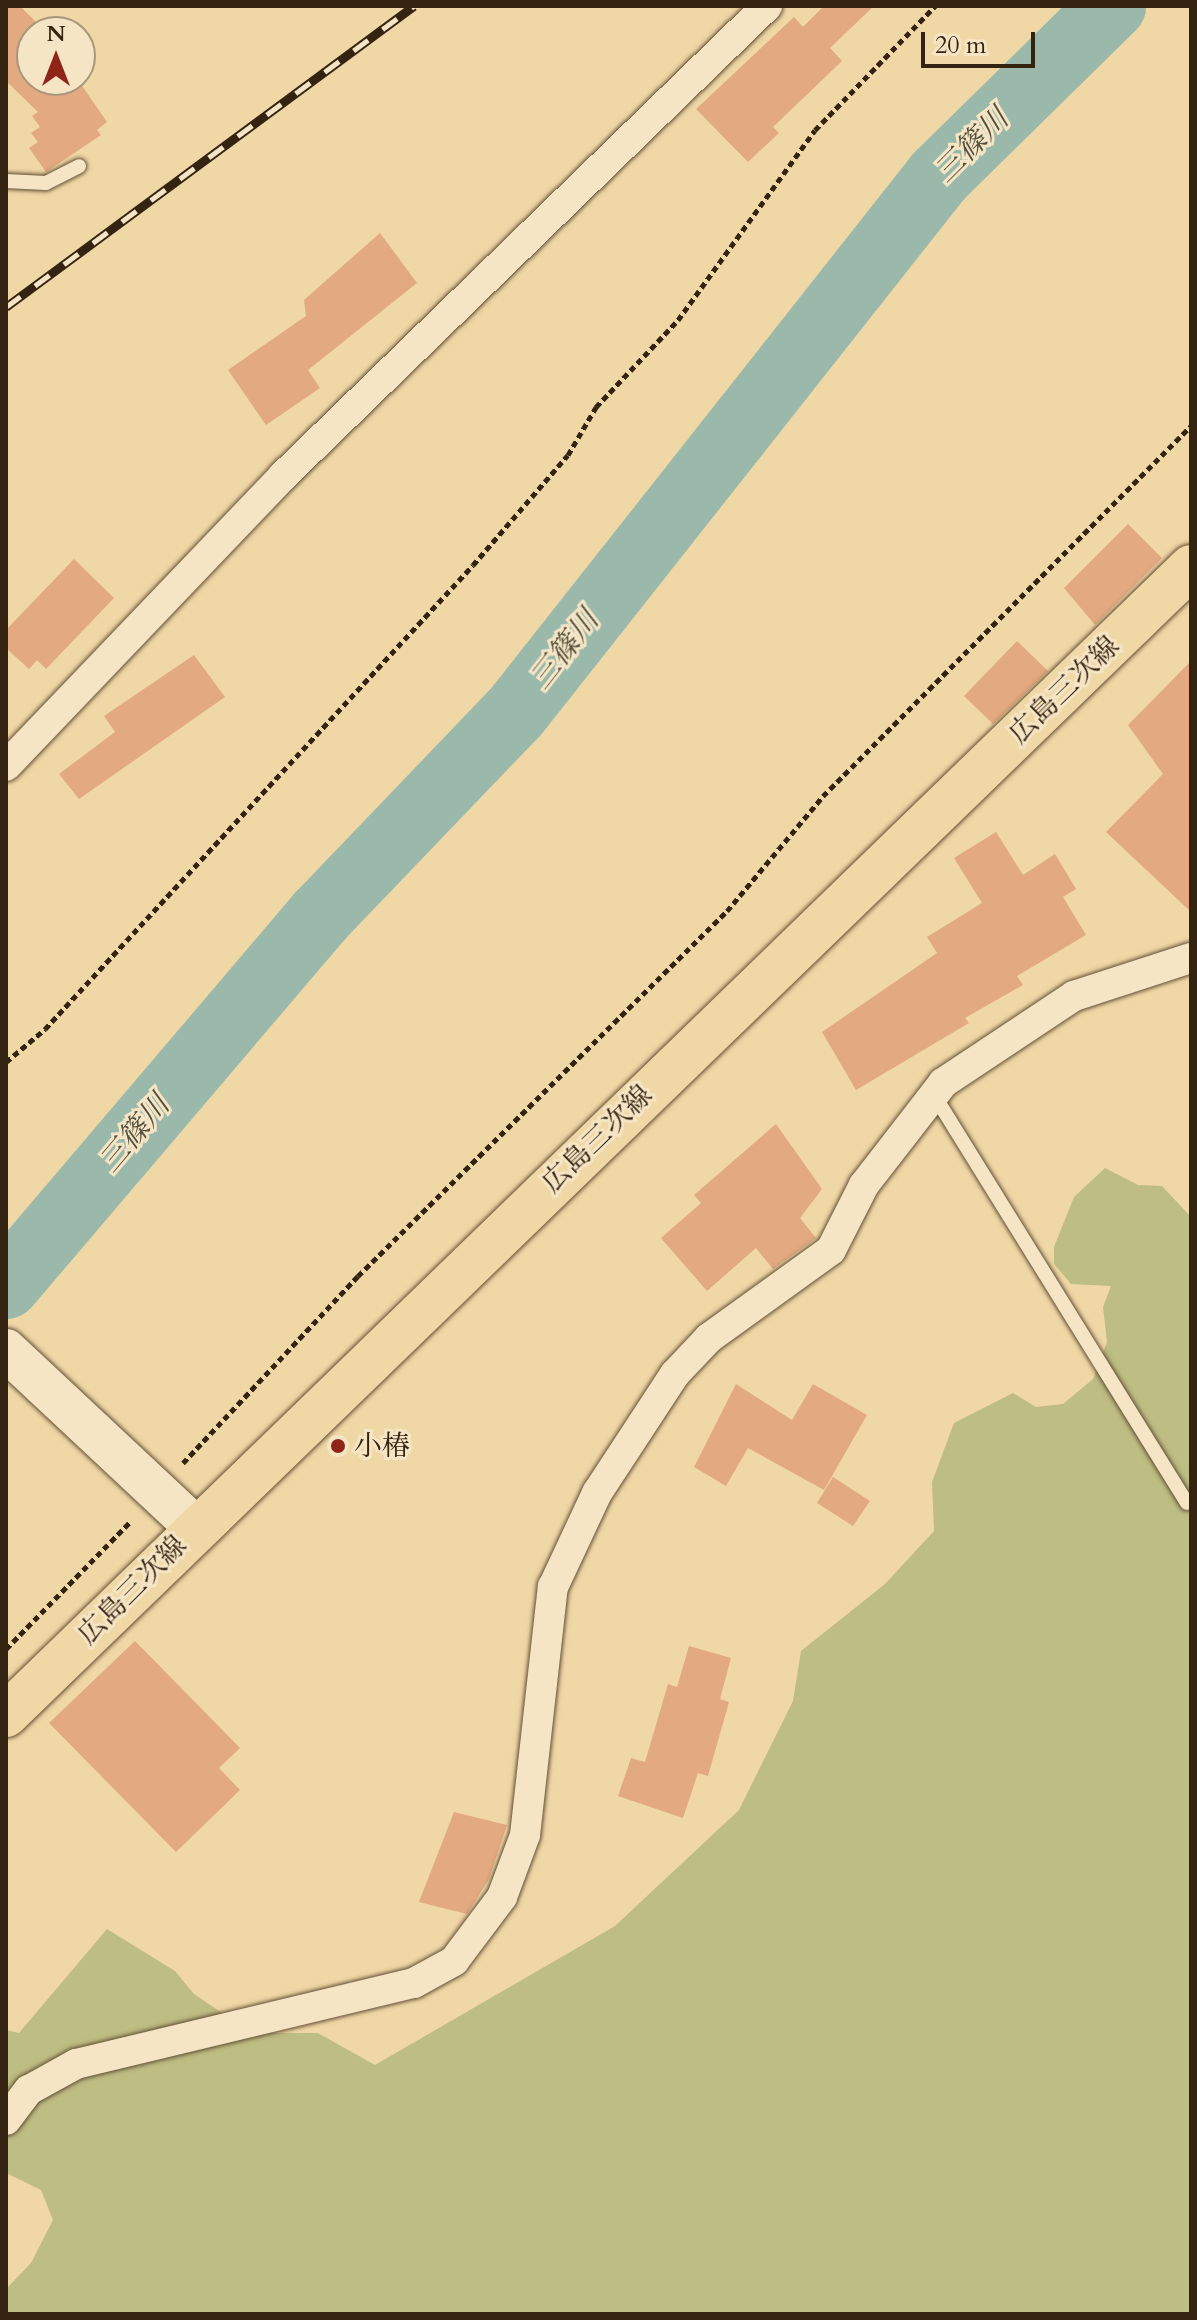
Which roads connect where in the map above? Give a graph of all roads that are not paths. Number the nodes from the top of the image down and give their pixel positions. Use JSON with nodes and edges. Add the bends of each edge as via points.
{"nodes":[{"id":1,"x":767,"y":6,"type":"edge"},
{"id":2,"x":79,"y":166,"type":"dead end"},
{"id":3,"x":6,"y":181,"type":"edge"},
{"id":4,"x":1191,"y":567,"type":"edge"},
{"id":5,"x":6,"y":766,"type":"edge"},
{"id":6,"x":1191,"y":958,"type":"edge"},
{"id":7,"x":934,"y":1095,"type":"junction"},
{"id":8,"x":6,"y":1350,"type":"edge"},
{"id":9,"x":1187,"y":1503,"type":"dead end"},
{"id":10,"x":195,"y":1527,"type":"junction"},
{"id":11,"x":6,"y":1715,"type":"edge"},
{"id":12,"x":6,"y":2120,"type":"edge"}],
"edges":[{"from":1,"to":5,"type":"street","via":[[283,476]]},
{"from":2,"to":3,"type":"lane","via":[[46,183]]},
{"from":4,"to":10,"type":"main road","name":"広島三次線"},
{"from":6,"to":7,"type":"street","via":[[1074,996],[987,1050]]},
{"from":7,"to":9,"type":"lane"},
{"from":7,"to":12,"type":"street","via":[[864,1185],[831,1250],[709,1338],[675,1374],[597,1493],[546,1618],[525,1835],[478,1937],[454,1961],[414,1983],[76,2064],[29,2090]]},
{"from":8,"to":10,"type":"street"},
{"from":10,"to":11,"type":"main road","name":"広島三次線"}]}
